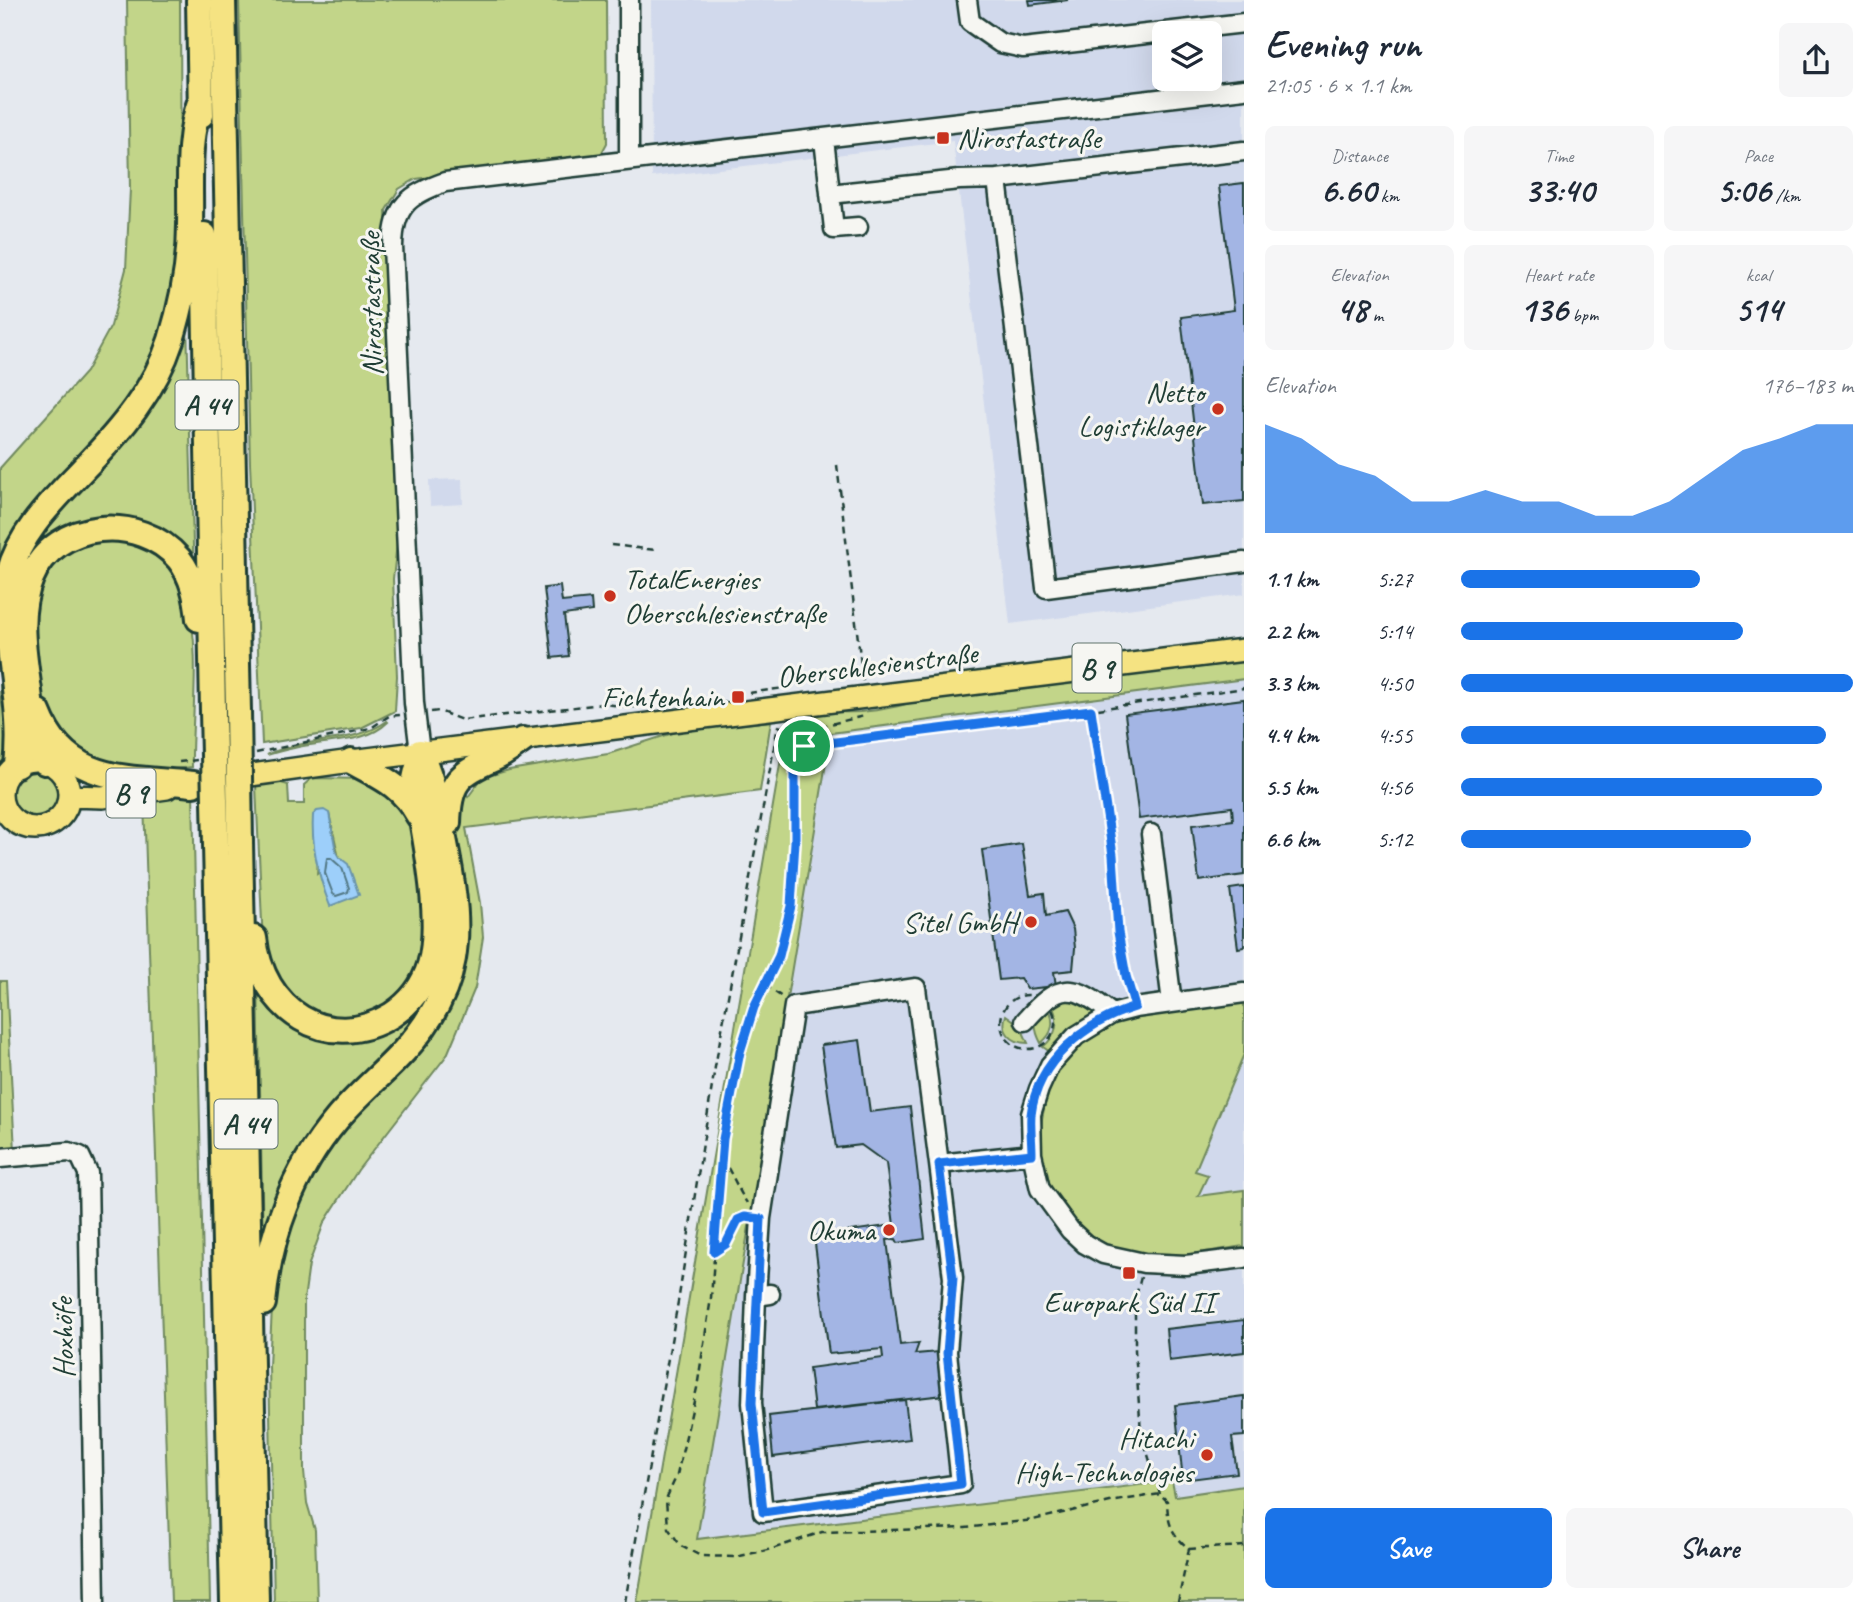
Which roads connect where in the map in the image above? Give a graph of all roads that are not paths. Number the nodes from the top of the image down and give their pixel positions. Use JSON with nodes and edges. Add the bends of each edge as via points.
{"nodes":[{"id":1,"x":198,"y":0,"type":"edge"},
{"id":2,"x":223,"y":0,"type":"edge"},
{"id":3,"x":629,"y":0,"type":"edge"},
{"id":4,"x":967,"y":0,"type":"edge"},
{"id":5,"x":1244,"y":23,"type":"edge"},
{"id":6,"x":1244,"y":89,"type":"edge"},
{"id":7,"x":201,"y":99,"type":"junction"},
{"id":8,"x":824,"y":139,"type":"junction"},
{"id":9,"x":1244,"y":151,"type":"edge"},
{"id":10,"x":629,"y":159,"type":"junction"},
{"id":11,"x":997,"y":179,"type":"junction"},
{"id":12,"x":830,"y":194,"type":"junction"},
{"id":13,"x":858,"y":227,"type":"dead end"},
{"id":14,"x":1244,"y":562,"type":"edge"},
{"id":15,"x":1244,"y":650,"type":"edge"},
{"id":16,"x":25,"y":664,"type":"junction"},
{"id":17,"x":217,"y":710,"type":"junction"},
{"id":18,"x":523,"y":740,"type":"junction"},
{"id":19,"x":420,"y":752,"type":"junction"},
{"id":20,"x":351,"y":761,"type":"junction"},
{"id":21,"x":46,"y":762,"type":"junction"},
{"id":22,"x":18,"y":765,"type":"junction"},
{"id":23,"x":193,"y":784,"type":"junction"},
{"id":24,"x":69,"y":796,"type":"junction"},
{"id":25,"x":1,"y":806,"type":"edge"},
{"id":26,"x":421,"y":820,"type":"junction"},
{"id":27,"x":1151,"y":834,"type":"dead end"},
{"id":28,"x":229,"y":843,"type":"junction"},
{"id":29,"x":449,"y":866,"type":"junction"},
{"id":30,"x":1244,"y":993,"type":"edge"},
{"id":31,"x":1172,"y":1003,"type":"junction"},
{"id":32,"x":1112,"y":1014,"type":"junction"},
{"id":33,"x":1025,"y":1021,"type":"dead end"},
{"id":34,"x":1032,"y":1154,"type":"junction"},
{"id":35,"x":0,"y":1158,"type":"edge"},
{"id":36,"x":939,"y":1164,"type":"junction"},
{"id":37,"x":1244,"y":1258,"type":"edge"},
{"id":38,"x":253,"y":1405,"type":"junction"},
{"id":39,"x":95,"y":1602,"type":"edge"},
{"id":40,"x":233,"y":1602,"type":"edge"},
{"id":41,"x":257,"y":1602,"type":"edge"}],
"edges":[{"from":1,"to":7,"type":"highway","number":"A 44"},
{"from":2,"to":17,"type":"highway","number":"A 44"},
{"from":3,"to":10,"type":"street"},
{"from":4,"to":5,"type":"street","via":[[970,22],[1000,43],[1023,48]]},
{"from":6,"to":8,"type":"street","name":"Nirostastraße"},
{"from":7,"to":17,"type":"highway","number":"A 44"},
{"from":7,"to":22,"type":"highway","via":[[191,135],[187,264],[165,357],[123,426],[38,519],[9,575],[4,625],[18,728]]},
{"from":8,"to":10,"type":"street","name":"Nirostastraße"},
{"from":8,"to":12,"type":"street"},
{"from":9,"to":11,"type":"street"},
{"from":10,"to":19,"type":"street","name":"Nirostastraße","via":[[445,182],[415,193],[393,227]]},
{"from":11,"to":12,"type":"street"},
{"from":11,"to":14,"type":"street","via":[[1046,588]]},
{"from":12,"to":13,"type":"street","via":[[834,229]]},
{"from":15,"to":18,"type":"main road","name":"Oberschlesienstraße","number":"B 9"},
{"from":16,"to":17,"type":"highway","via":[[23,605],[42,559],[57,544],[84,532],[106,528],[134,531],[173,553],[192,581]]},
{"from":16,"to":21,"type":"highway","via":[[36,740]]},
{"from":16,"to":23,"type":"highway","via":[[43,723],[56,743],[79,763],[112,777]]},
{"from":17,"to":28,"type":"highway","number":"A 44","bridge":true},
{"from":17,"to":28,"type":"highway","number":"A 44","bridge":true,"via":[[244,762]]},
{"from":18,"to":19,"type":"main road","name":"Oberschlesienstraße","number":"B 9"},
{"from":18,"to":29,"type":"highway","via":[[497,758],[474,766],[456,784],[449,806]]},
{"from":19,"to":20,"type":"main road","name":"Oberschlesienstraße","number":"B 9"},
{"from":19,"to":26,"type":"highway","via":[[415,779]]},
{"from":19,"to":29,"type":"highway","via":[[431,777]]},
{"from":20,"to":23,"type":"main road","number":"B 9"},
{"from":20,"to":26,"type":"highway","via":[[395,785]]},
{"from":21,"to":22,"type":"main road"},
{"from":21,"to":24,"type":"main road","number":"B 9","via":[[65,778]]},
{"from":22,"to":25,"type":"main road","number":"B 9","via":[[6,776]]},
{"from":23,"to":24,"type":"main road","number":"B 9","via":[[103,797]]},
{"from":24,"to":25,"type":"main road","number":"B 9","via":[[63,814],[36,828],[15,822]]},
{"from":26,"to":28,"type":"highway","via":[[435,922],[430,965],[418,991],[403,1007],[377,1023],[356,1028],[331,1028],[306,1020],[282,1005],[268,987]]},
{"from":27,"to":31,"type":"street"},
{"from":28,"to":38,"type":"highway","number":"A 44"},
{"from":28,"to":40,"type":"highway","number":"A 44","via":[[220,978]]},
{"from":29,"to":38,"type":"highway","via":[[457,928],[455,957],[435,1009],[420,1032],[316,1147],[279,1221],[268,1265]]},
{"from":30,"to":31,"type":"street"},
{"from":31,"to":32,"type":"street"},
{"from":32,"to":33,"type":"street","via":[[1090,996],[1072,990],[1055,993]]},
{"from":32,"to":34,"type":"street","via":[[1076,1036],[1050,1065],[1031,1114]]},
{"from":34,"to":36,"type":"street"},
{"from":34,"to":37,"type":"street","via":[[1040,1189],[1070,1230],[1103,1254],[1144,1263],[1186,1265]]},
{"from":35,"to":39,"type":"street","name":"Hoxhöfe","via":[[69,1152],[80,1156],[89,1173]]},
{"from":36,"to":36,"type":"street","via":[[953,1278],[947,1353],[961,1484],[763,1512],[752,1403],[763,1295],[761,1219],[794,1006],[916,988]]},
{"from":38,"to":41,"type":"highway","number":"A 44"}]}
